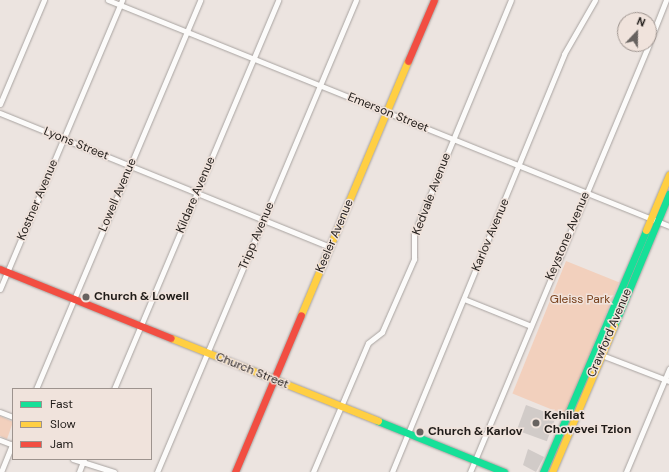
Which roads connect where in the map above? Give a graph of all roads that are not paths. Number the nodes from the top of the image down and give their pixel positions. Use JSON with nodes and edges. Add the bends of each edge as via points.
{"nodes":[{"id":1,"x":44,"y":0,"type":"edge"},
{"id":2,"x":108,"y":0,"type":"edge"},
{"id":3,"x":200,"y":0,"type":"edge"},
{"id":4,"x":278,"y":0,"type":"edge"},
{"id":5,"x":356,"y":0,"type":"edge"},
{"id":6,"x":434,"y":0,"type":"edge"},
{"id":7,"x":511,"y":0,"type":"edge"},
{"id":8,"x":595,"y":0,"type":"edge"},
{"id":9,"x":666,"y":0,"type":"edge"},
{"id":10,"x":121,"y":2,"type":"edge"},
{"id":11,"x":657,"y":23,"type":"edge"},
{"id":12,"x":186,"y":32,"type":"junction"},
{"id":13,"x":645,"y":52,"type":"edge"},
{"id":14,"x":253,"y":59,"type":"junction"},
{"id":15,"x":320,"y":86,"type":"junction"},
{"id":16,"x":0,"y":104,"type":"edge"},
{"id":17,"x":0,"y":113,"type":"edge"},
{"id":18,"x":387,"y":113,"type":"junction"},
{"id":19,"x":63,"y":139,"type":"junction"},
{"id":20,"x":453,"y":139,"type":"junction"},
{"id":21,"x":130,"y":166,"type":"junction"},
{"id":22,"x":520,"y":166,"type":"junction"},
{"id":23,"x":669,"y":174,"type":"edge"},
{"id":24,"x":197,"y":193,"type":"junction"},
{"id":25,"x":586,"y":193,"type":"junction"},
{"id":26,"x":669,"y":194,"type":"edge"},
{"id":27,"x":263,"y":220,"type":"junction"},
{"id":28,"x":654,"y":220,"type":"junction"},
{"id":29,"x":669,"y":226,"type":"edge"},
{"id":30,"x":330,"y":247,"type":"junction"},
{"id":31,"x":4,"y":271,"type":"edge"},
{"id":32,"x":0,"y":289,"type":"edge"},
{"id":33,"x":74,"y":299,"type":"junction"},
{"id":34,"x":464,"y":299,"type":"junction"},
{"id":35,"x":141,"y":326,"type":"junction"},
{"id":36,"x":531,"y":326,"type":"junction"},
{"id":37,"x":207,"y":353,"type":"junction"},
{"id":38,"x":598,"y":353,"type":"junction"},
{"id":39,"x":669,"y":369,"type":"edge"},
{"id":40,"x":274,"y":380,"type":"junction"},
{"id":41,"x":667,"y":380,"type":"edge"},
{"id":42,"x":36,"y":388,"type":"edge"},
{"id":43,"x":114,"y":388,"type":"edge"},
{"id":44,"x":341,"y":407,"type":"junction"},
{"id":45,"x":0,"y":412,"type":"edge"},
{"id":46,"x":12,"y":417,"type":"edge"},
{"id":47,"x":408,"y":434,"type":"junction"},
{"id":48,"x":0,"y":440,"type":"edge"},
{"id":49,"x":12,"y":444,"type":"edge"},
{"id":50,"x":12,"y":446,"type":"edge"},
{"id":51,"x":84,"y":460,"type":"edge"},
{"id":52,"x":86,"y":460,"type":"edge"},
{"id":53,"x":475,"y":460,"type":"junction"},
{"id":54,"x":1,"y":472,"type":"edge"},
{"id":55,"x":79,"y":472,"type":"edge"},
{"id":56,"x":114,"y":472,"type":"edge"},
{"id":57,"x":157,"y":472,"type":"edge"},
{"id":58,"x":235,"y":472,"type":"edge"},
{"id":59,"x":314,"y":472,"type":"edge"},
{"id":60,"x":392,"y":472,"type":"edge"},
{"id":61,"x":470,"y":472,"type":"edge"},
{"id":62,"x":504,"y":472,"type":"edge"},
{"id":63,"x":544,"y":472,"type":"edge"},
{"id":64,"x":552,"y":472,"type":"edge"},
{"id":65,"x":626,"y":472,"type":"edge"}],
"edges":[{"from":1,"to":16,"type":"street"},
{"from":2,"to":10,"type":"street","name":"Emerson Street"},
{"from":3,"to":12,"type":"street","name":"Lowell Avenue"},
{"from":4,"to":14,"type":"street","name":"Kildare Avenue"},
{"from":5,"to":15,"type":"street","name":"Tripp Avenue"},
{"from":6,"to":18,"type":"street","name":"Keeler Avenue"},
{"from":7,"to":20,"type":"street","name":"Kedvale Avenue"},
{"from":8,"to":22,"type":"street","name":"Karlov Avenue","via":[[564,54]]},
{"from":9,"to":11,"type":"street","name":"Keystone Avenue"},
{"from":10,"to":12,"type":"street","name":"Emerson Street"},
{"from":10,"to":19,"type":"street","name":"Kostner Avenue"},
{"from":12,"to":14,"type":"street","name":"Emerson Street"},
{"from":12,"to":21,"type":"street","name":"Lowell Avenue"},
{"from":13,"to":25,"type":"street","name":"Keystone Avenue"},
{"from":14,"to":15,"type":"street","name":"Emerson Street"},
{"from":14,"to":24,"type":"street","name":"Kildare Avenue"},
{"from":15,"to":18,"type":"street","name":"Emerson Street"},
{"from":15,"to":27,"type":"street","name":"Tripp Avenue"},
{"from":17,"to":19,"type":"street","name":"Lyons Street"},
{"from":18,"to":20,"type":"street","name":"Emerson Street"},
{"from":18,"to":30,"type":"street","name":"Keeler Avenue"},
{"from":19,"to":21,"type":"street","name":"Lyons Street"},
{"from":19,"to":31,"type":"street","name":"Kostner Avenue"},
{"from":20,"to":22,"type":"street","name":"Emerson Street"},
{"from":20,"to":44,"type":"street","name":"Kedvale Avenue","via":[[414,234],[414,259],[382,332],[368,342]]},
{"from":21,"to":24,"type":"street","name":"Lyons Street"},
{"from":21,"to":33,"type":"street","name":"Lowell Avenue"},
{"from":22,"to":25,"type":"street","name":"Emerson Street"},
{"from":22,"to":34,"type":"street","name":"Karlov Avenue"},
{"from":23,"to":28,"type":"street","name":"Crawford Avenue"},
{"from":24,"to":27,"type":"street","name":"Lyons Street"},
{"from":24,"to":35,"type":"street","name":"Kildare Avenue"},
{"from":25,"to":28,"type":"street","name":"Emerson Street"},
{"from":25,"to":36,"type":"street","name":"Keystone Avenue"},
{"from":26,"to":28,"type":"street","name":"Crawford Avenue"},
{"from":27,"to":30,"type":"street","name":"Lyons Street"},
{"from":27,"to":37,"type":"street","name":"Tripp Avenue"},
{"from":28,"to":29,"type":"street","name":"Emerson Street"},
{"from":28,"to":38,"type":"street","name":"Crawford Avenue"},
{"from":30,"to":40,"type":"street","name":"Keeler Avenue"},
{"from":31,"to":32,"type":"street","name":"Kostner Avenue"},
{"from":31,"to":33,"type":"street","name":"Church Street"},
{"from":33,"to":35,"type":"street","name":"Church Street"},
{"from":33,"to":42,"type":"street","name":"Lowell Avenue"},
{"from":34,"to":36,"type":"street"},
{"from":34,"to":47,"type":"street","name":"Karlov Avenue"},
{"from":35,"to":37,"type":"street","name":"Church Street"},
{"from":35,"to":43,"type":"street","name":"Kildare Avenue"},
{"from":36,"to":53,"type":"street","name":"Keystone Avenue"},
{"from":37,"to":40,"type":"street","name":"Church Street"},
{"from":37,"to":57,"type":"street","name":"Tripp Avenue"},
{"from":38,"to":41,"type":"street"},
{"from":38,"to":63,"type":"street","name":"Crawford Avenue"},
{"from":38,"to":64,"type":"street","name":"Crawford Avenue"},
{"from":39,"to":41,"type":"street"},
{"from":40,"to":44,"type":"street","name":"Church Street"},
{"from":40,"to":58,"type":"street","name":"Keeler Avenue"},
{"from":41,"to":65,"type":"street"},
{"from":44,"to":47,"type":"street","name":"Church Street"},
{"from":44,"to":59,"type":"street","name":"Kedvale Avenue"},
{"from":45,"to":46,"type":"street"},
{"from":47,"to":53,"type":"street","name":"Church Street"},
{"from":47,"to":60,"type":"street","name":"Karlov Avenue"},
{"from":48,"to":49,"type":"street"},
{"from":50,"to":54,"type":"street"},
{"from":51,"to":55,"type":"street"},
{"from":52,"to":56,"type":"street"},
{"from":53,"to":61,"type":"street","name":"Keystone Avenue"},
{"from":53,"to":62,"type":"street","name":"Church Street"}]}
